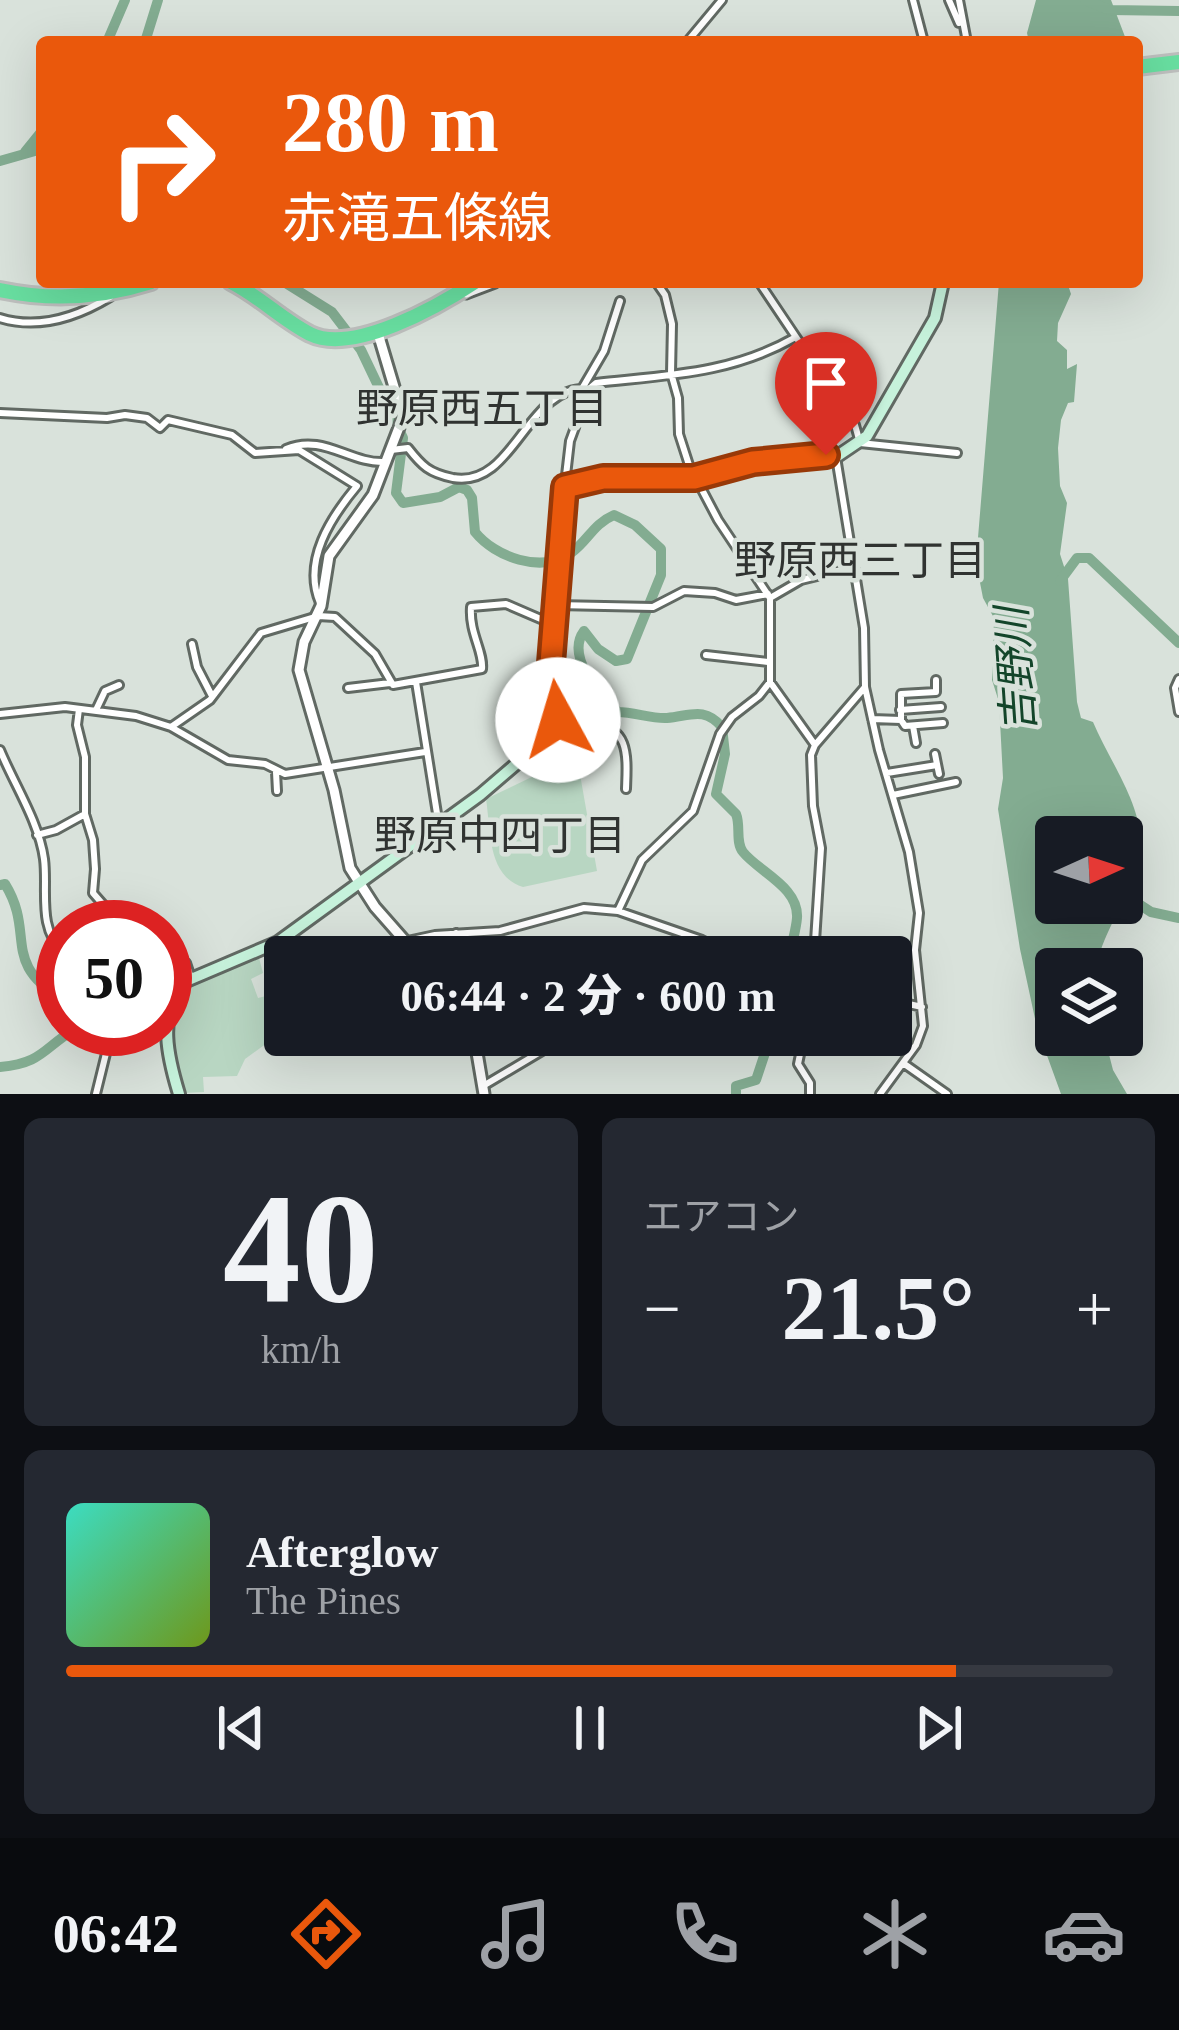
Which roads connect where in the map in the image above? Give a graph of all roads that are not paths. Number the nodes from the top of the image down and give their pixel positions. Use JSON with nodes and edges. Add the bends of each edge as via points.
{"nodes":[{"id":1,"x":722,"y":0,"type":"edge"},
{"id":2,"x":913,"y":0,"type":"edge"},
{"id":3,"x":949,"y":0,"type":"edge"},
{"id":4,"x":958,"y":0,"type":"edge"},
{"id":5,"x":963,"y":31,"type":"junction"},
{"id":6,"x":692,"y":36,"type":"edge"},
{"id":7,"x":922,"y":36,"type":"edge"},
{"id":8,"x":965,"y":36,"type":"edge"},
{"id":9,"x":1179,"y":62,"type":"edge"},
{"id":10,"x":1143,"y":66,"type":"edge"},
{"id":11,"x":134,"y":288,"type":"edge"},
{"id":12,"x":240,"y":288,"type":"edge"},
{"id":13,"x":466,"y":288,"type":"edge"},
{"id":14,"x":480,"y":288,"type":"edge"},
{"id":15,"x":660,"y":288,"type":"edge"},
{"id":16,"x":763,"y":288,"type":"edge"},
{"id":17,"x":942,"y":288,"type":"edge"},
{"id":18,"x":0,"y":290,"type":"edge"},
{"id":19,"x":116,"y":294,"type":"junction"},
{"id":20,"x":620,"y":301,"type":"dead end"},
{"id":21,"x":445,"y":302,"type":"junction"},
{"id":22,"x":0,"y":318,"type":"edge"},
{"id":23,"x":377,"y":330,"type":"junction"},
{"id":24,"x":794,"y":338,"type":"junction"},
{"id":25,"x":671,"y":373,"type":"junction"},
{"id":26,"x":586,"y":388,"type":"junction"},
{"id":27,"x":0,"y":412,"type":"edge"},
{"id":28,"x":860,"y":443,"type":"junction"},
{"id":29,"x":394,"y":450,"type":"junction"},
{"id":30,"x":278,"y":453,"type":"junction"},
{"id":31,"x":957,"y":453,"type":"dead end"},
{"id":32,"x":836,"y":457,"type":"junction"},
{"id":33,"x":694,"y":478,"type":"junction"},
{"id":34,"x":565,"y":487,"type":"junction"},
{"id":35,"x":854,"y":567,"type":"junction"},
{"id":36,"x":769,"y":596,"type":"junction"},
{"id":37,"x":556,"y":605,"type":"junction"},
{"id":38,"x":320,"y":611,"type":"junction"},
{"id":39,"x":555,"y":620,"type":"junction"},
{"id":40,"x":192,"y":644,"type":"dead end"},
{"id":41,"x":706,"y":655,"type":"dead end"},
{"id":42,"x":768,"y":662,"type":"junction"},
{"id":43,"x":1179,"y":679,"type":"edge"},
{"id":44,"x":936,"y":680,"type":"dead end"},
{"id":45,"x":390,"y":682,"type":"junction"},
{"id":46,"x":416,"y":682,"type":"junction"},
{"id":47,"x":770,"y":682,"type":"junction"},
{"id":48,"x":119,"y":685,"type":"dead end"},
{"id":49,"x":866,"y":687,"type":"junction"},
{"id":50,"x":348,"y":688,"type":"dead end"},
{"id":51,"x":212,"y":696,"type":"junction"},
{"id":52,"x":941,"y":707,"type":"dead end"},
{"id":53,"x":79,"y":709,"type":"junction"},
{"id":54,"x":96,"y":710,"type":"junction"},
{"id":55,"x":900,"y":710,"type":"junction"},
{"id":56,"x":1179,"y":712,"type":"edge"},
{"id":57,"x":0,"y":714,"type":"edge"},
{"id":58,"x":872,"y":719,"type":"junction"},
{"id":59,"x":901,"y":720,"type":"junction"},
{"id":60,"x":943,"y":723,"type":"dead end"},
{"id":61,"x":913,"y":725,"type":"junction"},
{"id":62,"x":171,"y":728,"type":"junction"},
{"id":63,"x":551,"y":734,"type":"junction"},
{"id":64,"x":916,"y":742,"type":"dead end"},
{"id":65,"x":815,"y":745,"type":"junction"},
{"id":66,"x":0,"y":750,"type":"edge"},
{"id":67,"x":425,"y":752,"type":"junction"},
{"id":68,"x":935,"y":754,"type":"dead end"},
{"id":69,"x":326,"y":768,"type":"junction"},
{"id":70,"x":276,"y":772,"type":"junction"},
{"id":71,"x":886,"y":773,"type":"junction"},
{"id":72,"x":956,"y":782,"type":"dead end"},
{"id":73,"x":626,"y":789,"type":"dead end"},
{"id":74,"x":277,"y":791,"type":"dead end"},
{"id":75,"x":892,"y":795,"type":"junction"},
{"id":76,"x":85,"y":814,"type":"junction"},
{"id":77,"x":439,"y":826,"type":"junction"},
{"id":78,"x":37,"y":835,"type":"junction"},
{"id":79,"x":358,"y":884,"type":"junction"},
{"id":80,"x":46,"y":900,"type":"edge"},
{"id":81,"x":99,"y":900,"type":"edge"},
{"id":82,"x":618,"y":910,"type":"junction"},
{"id":83,"x":456,"y":933,"type":"junction"},
{"id":84,"x":284,"y":936,"type":"edge"},
{"id":85,"x":402,"y":936,"type":"edge"},
{"id":86,"x":442,"y":936,"type":"edge"},
{"id":87,"x":456,"y":936,"type":"edge"},
{"id":88,"x":692,"y":936,"type":"edge"},
{"id":89,"x":815,"y":936,"type":"edge"},
{"id":90,"x":264,"y":949,"type":"edge"},
{"id":91,"x":192,"y":977,"type":"edge"},
{"id":92,"x":912,"y":1005,"type":"edge"},
{"id":93,"x":922,"y":1007,"type":"junction"},
{"id":94,"x":105,"y":1056,"type":"edge"},
{"id":95,"x":168,"y":1056,"type":"edge"},
{"id":96,"x":478,"y":1056,"type":"edge"},
{"id":97,"x":535,"y":1056,"type":"edge"},
{"id":98,"x":799,"y":1056,"type":"edge"},
{"id":99,"x":902,"y":1063,"type":"junction"},
{"id":100,"x":484,"y":1090,"type":"edge"},
{"id":101,"x":96,"y":1094,"type":"edge"},
{"id":102,"x":179,"y":1094,"type":"edge"},
{"id":103,"x":810,"y":1094,"type":"edge"},
{"id":104,"x":880,"y":1094,"type":"edge"},
{"id":105,"x":947,"y":1094,"type":"edge"}],
"edges":[{"from":1,"to":6,"type":"street"},
{"from":2,"to":7,"type":"street"},
{"from":3,"to":5,"type":"street"},
{"from":4,"to":5,"type":"street"},
{"from":5,"to":8,"type":"street"},
{"from":9,"to":10,"type":"highway"},
{"from":11,"to":19,"type":"highway"},
{"from":12,"to":23,"type":"highway","via":[[328,339]]},
{"from":13,"to":21,"type":"highway"},
{"from":14,"to":21,"type":"street"},
{"from":15,"to":25,"type":"street","via":[[672,324]]},
{"from":16,"to":24,"type":"street"},
{"from":17,"to":28,"type":"main road","via":[[935,318]]},
{"from":18,"to":19,"type":"highway"},
{"from":19,"to":22,"type":"street","via":[[50,321]]},
{"from":20,"to":26,"type":"street"},
{"from":21,"to":23,"type":"highway"},
{"from":23,"to":29,"type":"street","via":[[402,407]]},
{"from":24,"to":25,"type":"street","via":[[757,359]]},
{"from":24,"to":28,"type":"street"},
{"from":25,"to":26,"type":"street"},
{"from":25,"to":33,"type":"street"},
{"from":26,"to":29,"type":"street","via":[[544,409],[476,479],[424,469]]},
{"from":26,"to":34,"type":"street"},
{"from":27,"to":30,"type":"street","via":[[168,420]]},
{"from":28,"to":31,"type":"street"},
{"from":28,"to":32,"type":"main road"},
{"from":29,"to":30,"type":"street","via":[[361,461],[310,444]]},
{"from":29,"to":38,"type":"street","via":[[374,495],[329,556]]},
{"from":30,"to":38,"type":"street","via":[[310,454],[357,486],[319,548]]},
{"from":32,"to":33,"type":"main road","via":[[753,462]]},
{"from":32,"to":35,"type":"street"},
{"from":33,"to":34,"type":"main road","via":[[603,478]]},
{"from":33,"to":36,"type":"street"},
{"from":34,"to":37,"type":"main road"},
{"from":35,"to":36,"type":"street"},
{"from":35,"to":49,"type":"street"},
{"from":36,"to":37,"type":"street","via":[[684,591],[650,607]]},
{"from":36,"to":42,"type":"street"},
{"from":37,"to":39,"type":"main road"},
{"from":38,"to":45,"type":"street","via":[[375,654]]},
{"from":38,"to":51,"type":"street","via":[[261,633]]},
{"from":38,"to":69,"type":"street","via":[[299,670]]},
{"from":39,"to":46,"type":"street","via":[[506,604],[470,607],[482,669]]},
{"from":39,"to":63,"type":"main road","via":[[550,685],[558,720]]},
{"from":40,"to":51,"type":"street"},
{"from":41,"to":42,"type":"street"},
{"from":42,"to":47,"type":"street"},
{"from":43,"to":56,"type":"street"},
{"from":44,"to":55,"type":"street","via":[[936,692],[901,694]]},
{"from":45,"to":46,"type":"street"},
{"from":45,"to":50,"type":"street"},
{"from":46,"to":67,"type":"street"},
{"from":47,"to":65,"type":"street"},
{"from":47,"to":82,"type":"street","via":[[724,728],[693,811],[642,860]]},
{"from":48,"to":54,"type":"street","via":[[105,691]]},
{"from":49,"to":58,"type":"street"},
{"from":49,"to":65,"type":"street"},
{"from":51,"to":62,"type":"street"},
{"from":52,"to":55,"type":"street"},
{"from":53,"to":54,"type":"street"},
{"from":53,"to":57,"type":"street"},
{"from":53,"to":76,"type":"street"},
{"from":54,"to":62,"type":"street"},
{"from":55,"to":59,"type":"street"},
{"from":58,"to":59,"type":"street"},
{"from":58,"to":71,"type":"street"},
{"from":59,"to":61,"type":"street"},
{"from":60,"to":61,"type":"street"},
{"from":61,"to":64,"type":"street"},
{"from":62,"to":70,"type":"street","via":[[228,760]]},
{"from":63,"to":73,"type":"street","via":[[616,732],[627,752]]},
{"from":63,"to":77,"type":"main road"},
{"from":65,"to":89,"type":"street"},
{"from":66,"to":78,"type":"street"},
{"from":67,"to":69,"type":"street"},
{"from":67,"to":77,"type":"street"},
{"from":68,"to":71,"type":"street","via":[[938,770]]},
{"from":69,"to":70,"type":"street"},
{"from":69,"to":79,"type":"street"},
{"from":70,"to":74,"type":"street"},
{"from":71,"to":75,"type":"street"},
{"from":72,"to":75,"type":"street"},
{"from":75,"to":93,"type":"street","via":[[916,887]]},
{"from":76,"to":78,"type":"street"},
{"from":76,"to":81,"type":"street"},
{"from":77,"to":79,"type":"main road"},
{"from":78,"to":80,"type":"street"},
{"from":79,"to":84,"type":"main road"},
{"from":79,"to":85,"type":"street"},
{"from":82,"to":83,"type":"street","via":[[584,908],[500,931]]},
{"from":82,"to":88,"type":"street"},
{"from":83,"to":86,"type":"street"},
{"from":83,"to":87,"type":"street"},
{"from":90,"to":91,"type":"main road"},
{"from":92,"to":93,"type":"street"},
{"from":93,"to":99,"type":"street","via":[[921,1035]]},
{"from":94,"to":101,"type":"street"},
{"from":95,"to":102,"type":"main road"},
{"from":96,"to":100,"type":"street"},
{"from":97,"to":100,"type":"street"},
{"from":98,"to":103,"type":"street"},
{"from":99,"to":104,"type":"street"},
{"from":99,"to":105,"type":"street"}]}
